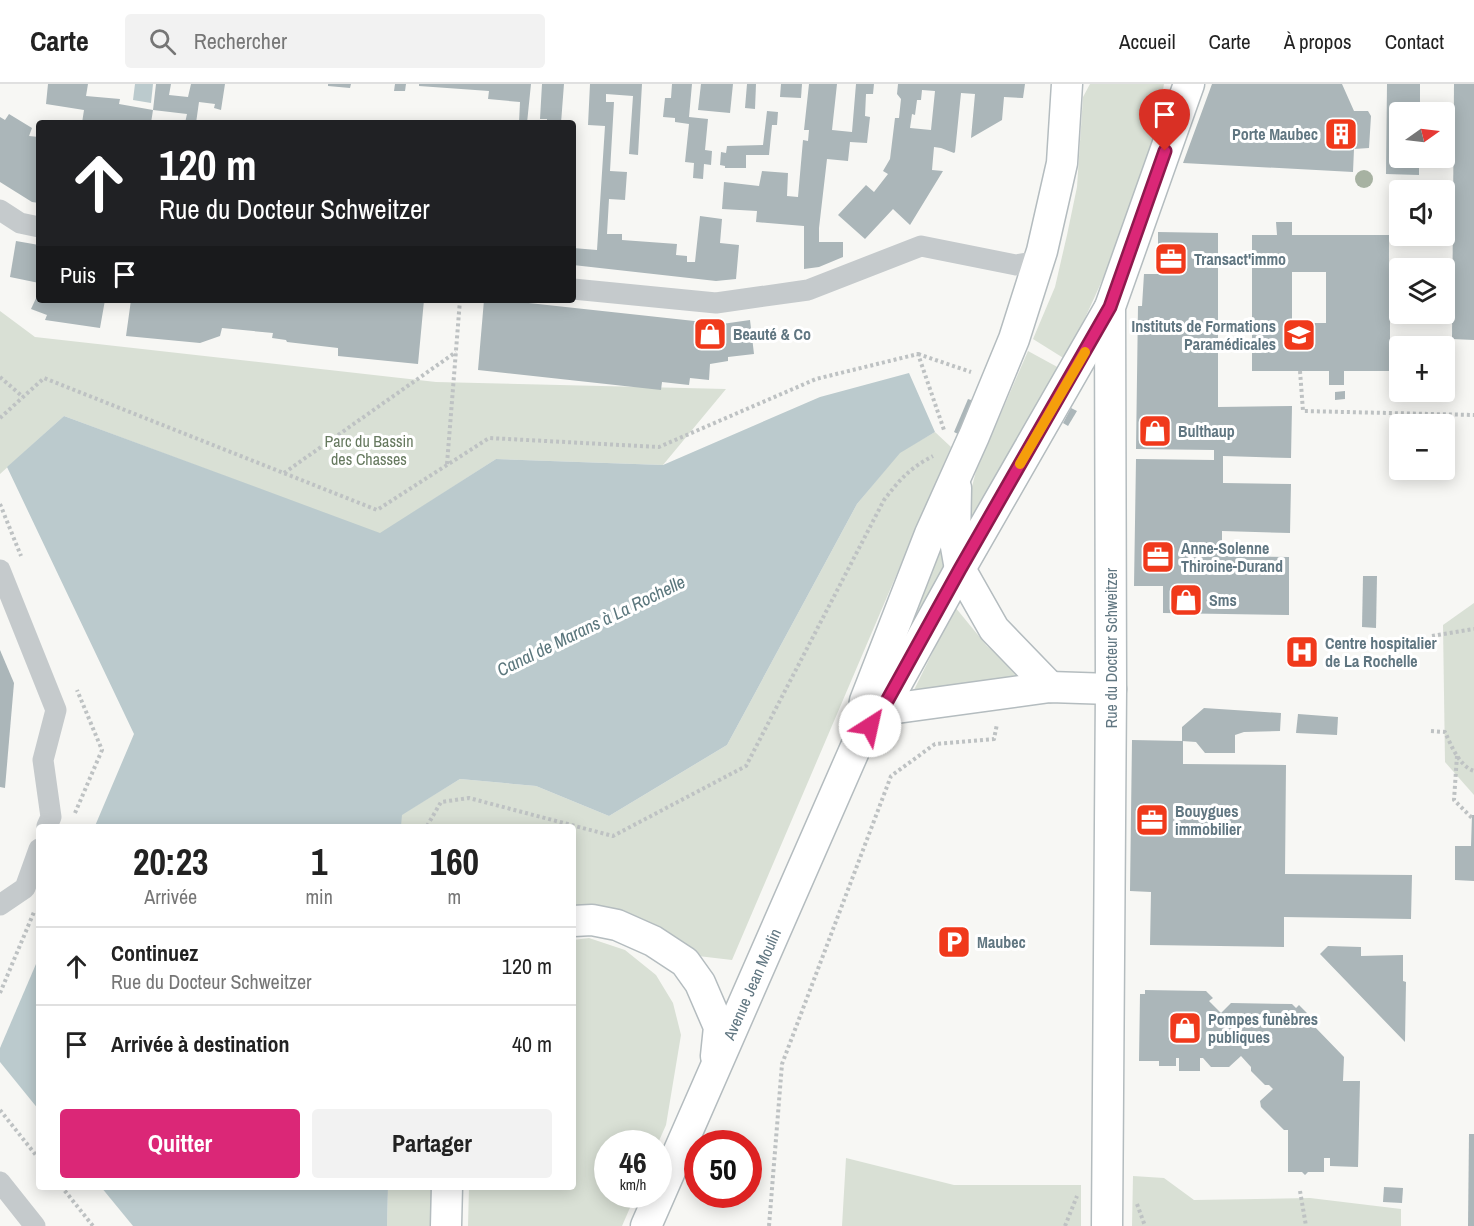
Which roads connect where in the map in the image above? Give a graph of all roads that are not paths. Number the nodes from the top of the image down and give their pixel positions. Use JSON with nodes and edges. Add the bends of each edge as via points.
{"nodes":[{"id":1,"x":1067,"y":84,"type":"edge"},
{"id":2,"x":1189,"y":84,"type":"edge"},
{"id":3,"x":0,"y":210,"type":"edge"},
{"id":4,"x":36,"y":226,"type":"edge"},
{"id":5,"x":1039,"y":261,"type":"junction"},
{"id":6,"x":576,"y":289,"type":"edge"},
{"id":7,"x":1110,"y":307,"type":"junction"},
{"id":8,"x":960,"y":453,"type":"junction"},
{"id":9,"x":960,"y":569,"type":"junction"},
{"id":10,"x":0,"y":570,"type":"edge"},
{"id":11,"x":1050,"y":687,"type":"junction"},
{"id":12,"x":1111,"y":689,"type":"junction"},
{"id":13,"x":882,"y":710,"type":"junction"},
{"id":14,"x":858,"y":742,"type":"junction"},
{"id":15,"x":48,"y":824,"type":"edge"},
{"id":16,"x":36,"y":857,"type":"edge"},
{"id":17,"x":0,"y":905,"type":"edge"},
{"id":18,"x":576,"y":921,"type":"edge"},
{"id":19,"x":716,"y":1065,"type":"junction"},
{"id":20,"x":0,"y":1182,"type":"edge"},
{"id":21,"x":447,"y":1190,"type":"edge"},
{"id":22,"x":36,"y":1226,"type":"edge"},
{"id":23,"x":446,"y":1226,"type":"edge"},
{"id":24,"x":646,"y":1226,"type":"edge"},
{"id":25,"x":1107,"y":1226,"type":"edge"}],
"edges":[{"from":1,"to":5,"type":"main road","name":"Avenue Jean Moulin","via":[[1062,164]]},
{"from":2,"to":7,"type":"main road","name":"Rue du Docteur Schweitzer"},
{"from":3,"to":4,"type":"street","via":[[20,223]]},
{"from":5,"to":6,"type":"street","via":[[1016,265],[921,246],[808,290],[716,303]]},
{"from":5,"to":8,"type":"main road","name":"Avenue Jean Moulin","via":[[1014,339]]},
{"from":7,"to":9,"type":"main road","name":"Avenue Jean Moulin"},
{"from":7,"to":12,"type":"main road","name":"Rue du Docteur Schweitzer"},
{"from":8,"to":9,"type":"main road","via":[[955,541]]},
{"from":8,"to":14,"type":"main road","name":"Avenue Jean Moulin","via":[[865,701]]},
{"from":9,"to":11,"type":"main road","via":[[994,629]]},
{"from":9,"to":13,"type":"main road","name":"Avenue Jean Moulin"},
{"from":10,"to":15,"type":"street","via":[[56,710],[43,760],[51,817]]},
{"from":11,"to":12,"type":"main road"},
{"from":11,"to":13,"type":"main road"},
{"from":12,"to":25,"type":"main road","name":"Rue du Docteur Schweitzer"},
{"from":13,"to":14,"type":"main road","name":"Avenue Jean Moulin"},
{"from":14,"to":19,"type":"main road","name":"Avenue Jean Moulin"},
{"from":16,"to":17,"type":"street","via":[[25,888]]},
{"from":18,"to":19,"type":"main road","via":[[617,925],[653,941],[685,962],[700,983],[719,1027]]},
{"from":19,"to":24,"type":"main road","name":"Avenue Jean Moulin"},
{"from":20,"to":22,"type":"street"},
{"from":21,"to":23,"type":"main road"}]}
